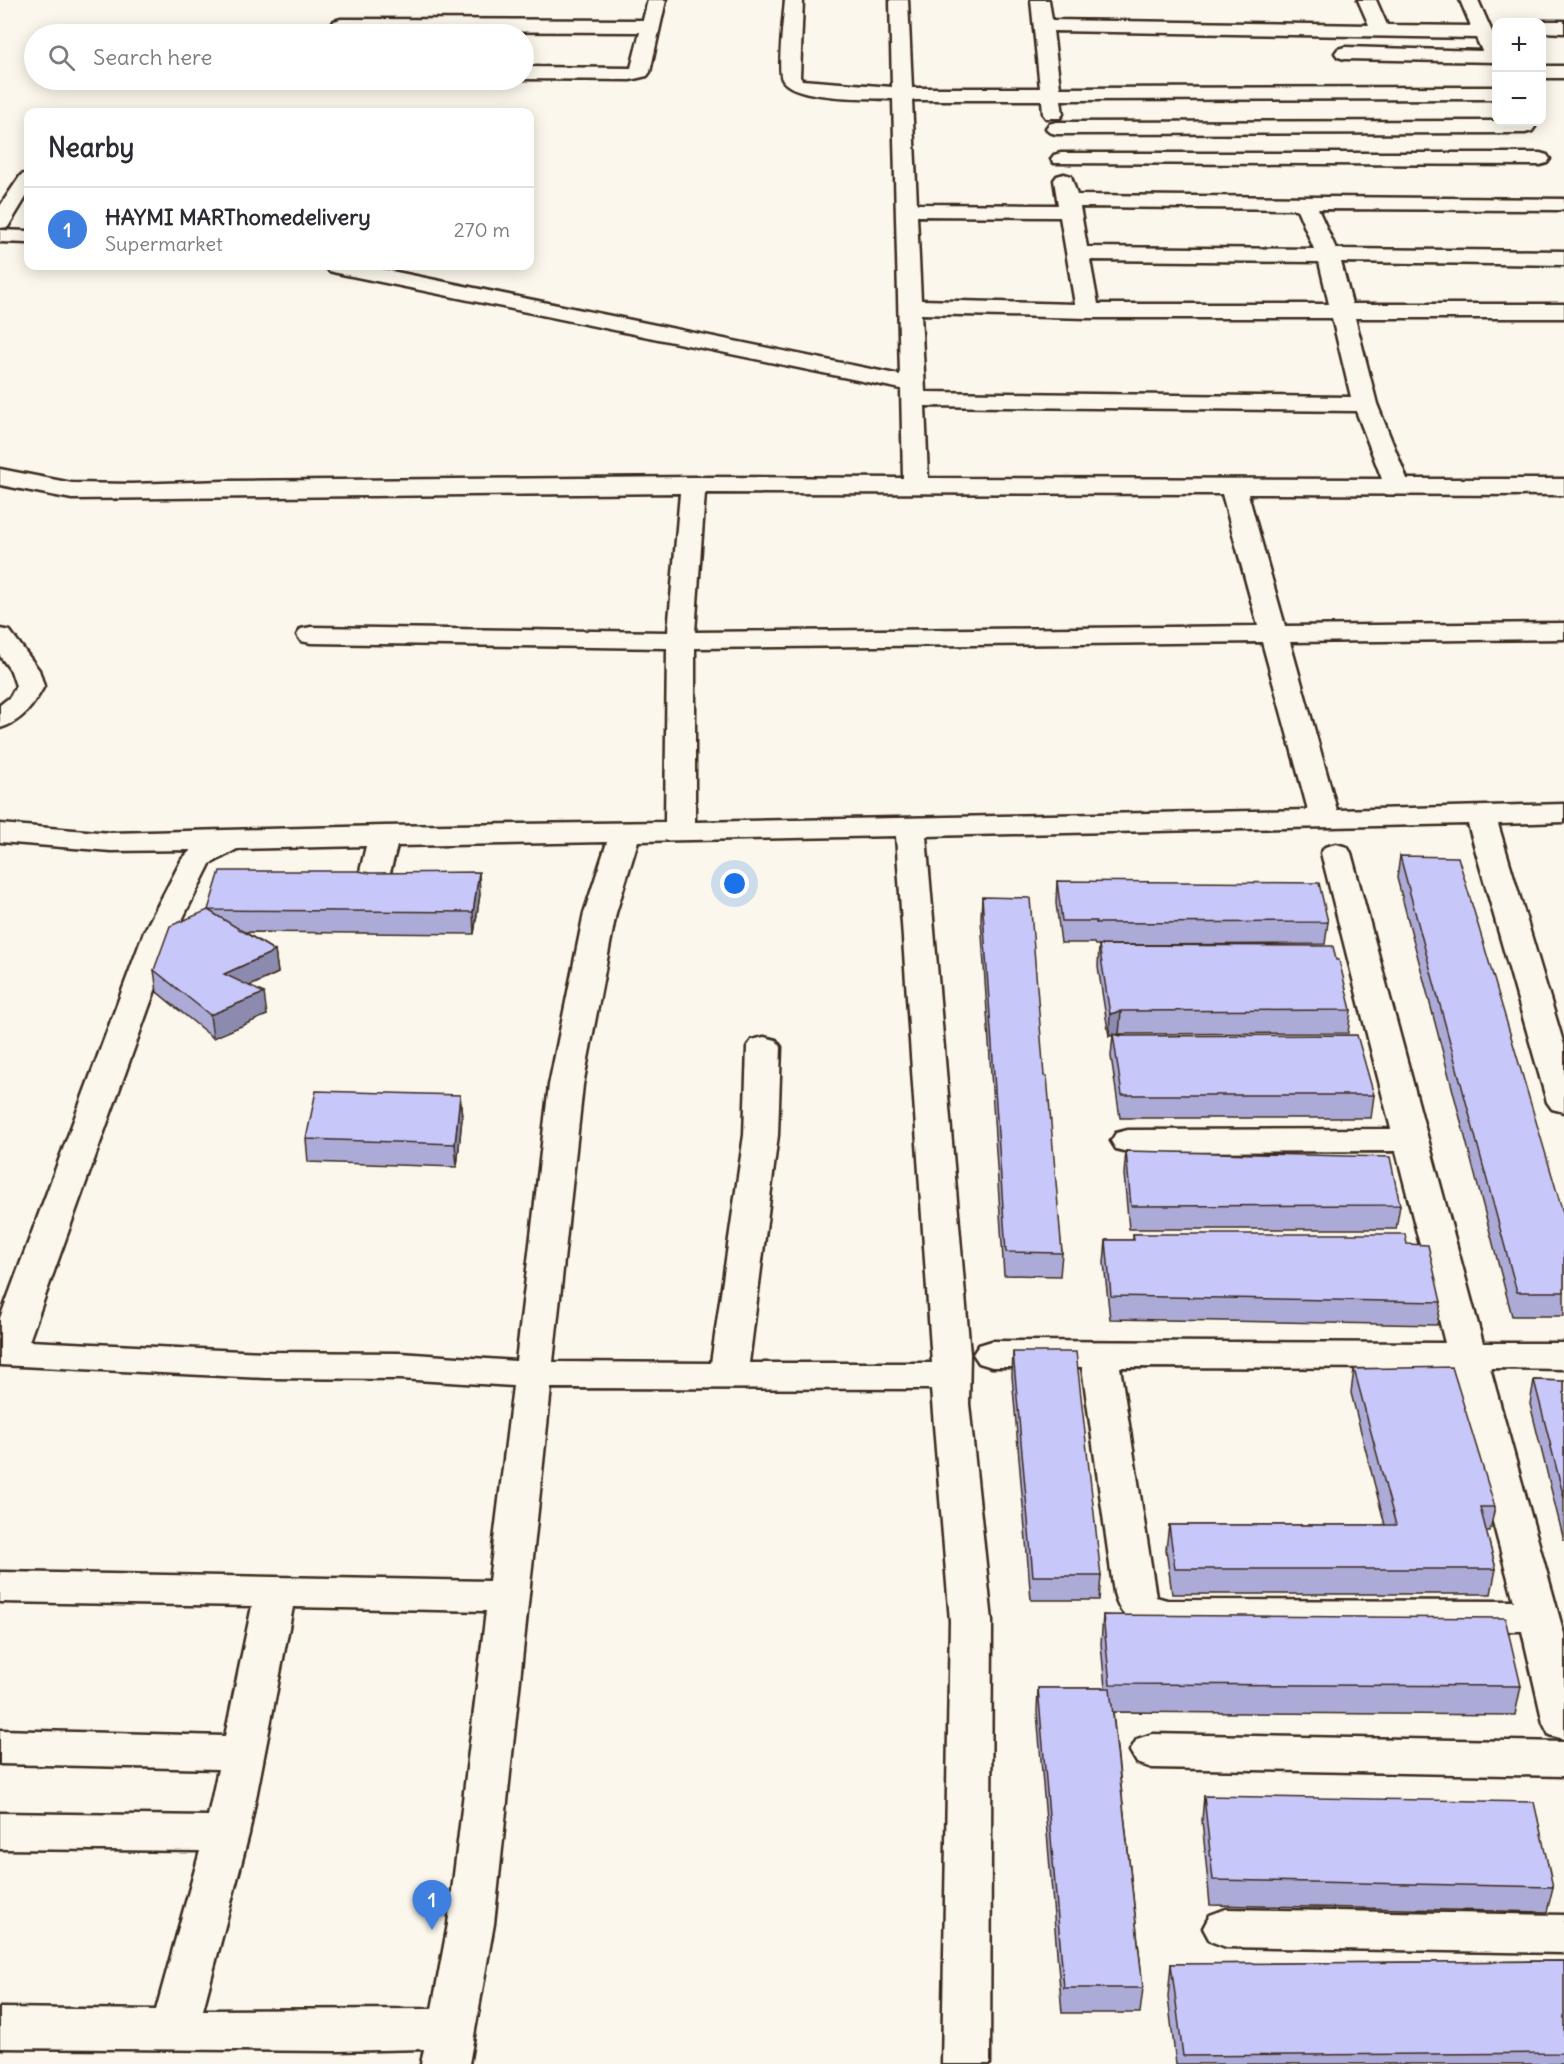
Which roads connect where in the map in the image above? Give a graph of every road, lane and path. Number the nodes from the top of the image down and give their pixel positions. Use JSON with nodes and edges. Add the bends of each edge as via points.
{"nodes":[{"id":1,"x":657,"y":0,"type":"edge"},
{"id":2,"x":794,"y":0,"type":"edge"},
{"id":3,"x":899,"y":0,"type":"edge"},
{"id":4,"x":1040,"y":0,"type":"edge"},
{"id":5,"x":1367,"y":0,"type":"edge"},
{"id":6,"x":1469,"y":0,"type":"edge"},
{"id":7,"x":341,"y":23,"type":"edge"},
{"id":8,"x":1043,"y":25,"type":"junction"},
{"id":9,"x":651,"y":26,"type":"junction"},
{"id":10,"x":1546,"y":27,"type":"edge"},
{"id":11,"x":1564,"y":27,"type":"edge"},
{"id":12,"x":1380,"y":29,"type":"junction"},
{"id":13,"x":1484,"y":32,"type":"junction"},
{"id":14,"x":1492,"y":52,"type":"edge"},
{"id":15,"x":1345,"y":53,"type":"dead end"},
{"id":16,"x":1492,"y":60,"type":"edge"},
{"id":17,"x":1546,"y":72,"type":"edge"},
{"id":18,"x":1564,"y":72,"type":"edge"},
{"id":19,"x":534,"y":73,"type":"edge"},
{"id":20,"x":1049,"y":93,"type":"junction"},
{"id":21,"x":1492,"y":93,"type":"edge"},
{"id":22,"x":902,"y":94,"type":"junction"},
{"id":23,"x":1492,"y":124,"type":"edge"},
{"id":24,"x":1525,"y":126,"type":"edge"},
{"id":25,"x":1056,"y":128,"type":"junction"},
{"id":26,"x":1061,"y":159,"type":"junction"},
{"id":27,"x":24,"y":185,"type":"edge"},
{"id":28,"x":1552,"y":189,"type":"edge"},
{"id":29,"x":1305,"y":203,"type":"junction"},
{"id":30,"x":1068,"y":206,"type":"junction"},
{"id":31,"x":906,"y":210,"type":"junction"},
{"id":32,"x":0,"y":222,"type":"edge"},
{"id":33,"x":0,"y":236,"type":"edge"},
{"id":34,"x":24,"y":237,"type":"edge"},
{"id":35,"x":1076,"y":253,"type":"junction"},
{"id":36,"x":1328,"y":255,"type":"junction"},
{"id":37,"x":1564,"y":258,"type":"edge"},
{"id":38,"x":357,"y":270,"type":"edge"},
{"id":39,"x":909,"y":308,"type":"junction"},
{"id":40,"x":1088,"y":311,"type":"junction"},
{"id":41,"x":1342,"y":311,"type":"junction"},
{"id":42,"x":1564,"y":311,"type":"edge"},
{"id":43,"x":912,"y":392,"type":"junction"},
{"id":44,"x":1365,"y":404,"type":"junction"},
{"id":45,"x":0,"y":477,"type":"edge"},
{"id":46,"x":693,"y":485,"type":"junction"},
{"id":47,"x":916,"y":486,"type":"junction"},
{"id":48,"x":1233,"y":487,"type":"junction"},
{"id":49,"x":1564,"y":487,"type":"edge"},
{"id":50,"x":1398,"y":488,"type":"junction"},
{"id":51,"x":1564,"y":631,"type":"edge"},
{"id":52,"x":311,"y":635,"type":"dead end"},
{"id":53,"x":1273,"y":635,"type":"junction"},
{"id":54,"x":0,"y":637,"type":"edge"},
{"id":55,"x":681,"y":639,"type":"junction"},
{"id":56,"x":0,"y":719,"type":"edge"},
{"id":57,"x":1564,"y":813,"type":"edge"},
{"id":58,"x":1480,"y":815,"type":"junction"},
{"id":59,"x":1325,"y":819,"type":"junction"},
{"id":60,"x":910,"y":826,"type":"junction"},
{"id":61,"x":680,"y":829,"type":"junction"},
{"id":62,"x":0,"y":833,"type":"edge"},
{"id":63,"x":625,"y":833,"type":"junction"},
{"id":64,"x":384,"y":835,"type":"junction"},
{"id":65,"x":232,"y":839,"type":"junction"},
{"id":66,"x":1336,"y":854,"type":"dead end"},
{"id":67,"x":372,"y":884,"type":"edge"},
{"id":68,"x":764,"y":1047,"type":"dead end"},
{"id":69,"x":1557,"y":1055,"type":"edge"},
{"id":70,"x":1564,"y":1102,"type":"edge"},
{"id":71,"x":1411,"y":1140,"type":"junction"},
{"id":72,"x":1128,"y":1141,"type":"dead end"},
{"id":73,"x":1403,"y":1243,"type":"edge"},
{"id":74,"x":1438,"y":1243,"type":"junction"},
{"id":75,"x":3,"y":1352,"type":"edge"},
{"id":76,"x":992,"y":1354,"type":"dead end"},
{"id":77,"x":1099,"y":1355,"type":"junction"},
{"id":78,"x":1467,"y":1355,"type":"junction"},
{"id":79,"x":1564,"y":1356,"type":"edge"},
{"id":80,"x":533,"y":1375,"type":"junction"},
{"id":81,"x":728,"y":1376,"type":"junction"},
{"id":82,"x":952,"y":1376,"type":"junction"},
{"id":83,"x":0,"y":1587,"type":"edge"},
{"id":84,"x":275,"y":1592,"type":"junction"},
{"id":85,"x":508,"y":1596,"type":"junction"},
{"id":86,"x":1539,"y":1616,"type":"junction"},
{"id":87,"x":1564,"y":1723,"type":"edge"},
{"id":88,"x":0,"y":1747,"type":"edge"},
{"id":89,"x":1152,"y":1751,"type":"dead end"},
{"id":90,"x":243,"y":1753,"type":"junction"},
{"id":91,"x":1564,"y":1759,"type":"edge"},
{"id":92,"x":0,"y":1831,"type":"edge"},
{"id":93,"x":227,"y":1834,"type":"junction"},
{"id":94,"x":1226,"y":1928,"type":"dead end"},
{"id":95,"x":1564,"y":1934,"type":"edge"},
{"id":96,"x":0,"y":2028,"type":"edge"},
{"id":97,"x":174,"y":2030,"type":"junction"},
{"id":98,"x":448,"y":2047,"type":"edge"},
{"id":99,"x":966,"y":2064,"type":"edge"}],
"edges":[{"from":1,"to":9,"type":"street"},
{"from":2,"to":22,"type":"street","via":[[790,77],[795,84]]},
{"from":3,"to":22,"type":"street"},
{"from":4,"to":8,"type":"street"},
{"from":5,"to":12,"type":"street"},
{"from":6,"to":13,"type":"street"},
{"from":7,"to":9,"type":"street","via":[[475,17]]},
{"from":8,"to":12,"type":"street"},
{"from":8,"to":20,"type":"street"},
{"from":9,"to":19,"type":"street","via":[[643,69],[637,73]]},
{"from":10,"to":11,"type":"street"},
{"from":12,"to":13,"type":"street"},
{"from":13,"to":14,"type":"street"},
{"from":15,"to":16,"type":"street"},
{"from":17,"to":18,"type":"street"},
{"from":20,"to":21,"type":"street"},
{"from":20,"to":22,"type":"street"},
{"from":20,"to":25,"type":"street"},
{"from":22,"to":31,"type":"street"},
{"from":23,"to":25,"type":"street"},
{"from":24,"to":28,"type":"street"},
{"from":25,"to":26,"type":"street"},
{"from":26,"to":28,"type":"street"},
{"from":26,"to":30,"type":"street"},
{"from":27,"to":32,"type":"street"},
{"from":28,"to":29,"type":"street"},
{"from":29,"to":30,"type":"street"},
{"from":29,"to":36,"type":"street"},
{"from":30,"to":31,"type":"street"},
{"from":30,"to":35,"type":"street"},
{"from":31,"to":39,"type":"street"},
{"from":33,"to":34,"type":"street"},
{"from":35,"to":36,"type":"street"},
{"from":35,"to":40,"type":"street"},
{"from":36,"to":37,"type":"street"},
{"from":36,"to":41,"type":"street"},
{"from":38,"to":43,"type":"street","via":[[532,305]]},
{"from":39,"to":40,"type":"street"},
{"from":39,"to":43,"type":"street"},
{"from":40,"to":41,"type":"street"},
{"from":41,"to":42,"type":"street"},
{"from":41,"to":44,"type":"street"},
{"from":43,"to":44,"type":"street"},
{"from":43,"to":47,"type":"street"},
{"from":44,"to":50,"type":"street"},
{"from":45,"to":46,"type":"street","via":[[90,492]]},
{"from":46,"to":47,"type":"street"},
{"from":46,"to":55,"type":"street"},
{"from":47,"to":48,"type":"street"},
{"from":48,"to":50,"type":"street"},
{"from":48,"to":53,"type":"street"},
{"from":49,"to":50,"type":"street"},
{"from":51,"to":53,"type":"street"},
{"from":52,"to":55,"type":"street"},
{"from":53,"to":55,"type":"street"},
{"from":53,"to":59,"type":"street"},
{"from":54,"to":56,"type":"street","via":[[25,670],[30,686],[21,702]]},
{"from":55,"to":61,"type":"street"},
{"from":57,"to":58,"type":"street"},
{"from":58,"to":59,"type":"street"},
{"from":58,"to":69,"type":"street"},
{"from":59,"to":60,"type":"street"},
{"from":60,"to":61,"type":"street"},
{"from":60,"to":82,"type":"street"},
{"from":61,"to":63,"type":"street"},
{"from":62,"to":65,"type":"street","via":[[111,842]]},
{"from":63,"to":64,"type":"street"},
{"from":63,"to":80,"type":"street","via":[[600,913],[566,1085]]},
{"from":64,"to":65,"type":"street"},
{"from":64,"to":67,"type":"street"},
{"from":65,"to":75,"type":"street","via":[[197,860],[160,932]]},
{"from":66,"to":71,"type":"street","via":[[1350,956],[1368,1045]]},
{"from":68,"to":81,"type":"street","via":[[761,1136]]},
{"from":69,"to":70,"type":"street"},
{"from":71,"to":72,"type":"street"},
{"from":71,"to":74,"type":"street"},
{"from":73,"to":74,"type":"street"},
{"from":74,"to":78,"type":"street"},
{"from":75,"to":80,"type":"street","via":[[265,1365],[400,1366]]},
{"from":76,"to":77,"type":"street"},
{"from":77,"to":78,"type":"street"},
{"from":77,"to":86,"type":"street","via":[[1138,1605],[1167,1615]]},
{"from":78,"to":79,"type":"street"},
{"from":78,"to":86,"type":"street"},
{"from":80,"to":81,"type":"street"},
{"from":80,"to":85,"type":"street"},
{"from":81,"to":82,"type":"street"},
{"from":82,"to":99,"type":"street","via":[[950,1404],[971,1621]]},
{"from":83,"to":84,"type":"street"},
{"from":84,"to":85,"type":"street"},
{"from":84,"to":90,"type":"street"},
{"from":85,"to":98,"type":"street","via":[[471,1924]]},
{"from":86,"to":87,"type":"street"},
{"from":88,"to":90,"type":"street"},
{"from":89,"to":91,"type":"street"},
{"from":90,"to":93,"type":"street"},
{"from":92,"to":93,"type":"street"},
{"from":93,"to":97,"type":"street"},
{"from":94,"to":95,"type":"street"},
{"from":96,"to":97,"type":"street"},
{"from":97,"to":98,"type":"street","via":[[401,2031]]}]}
